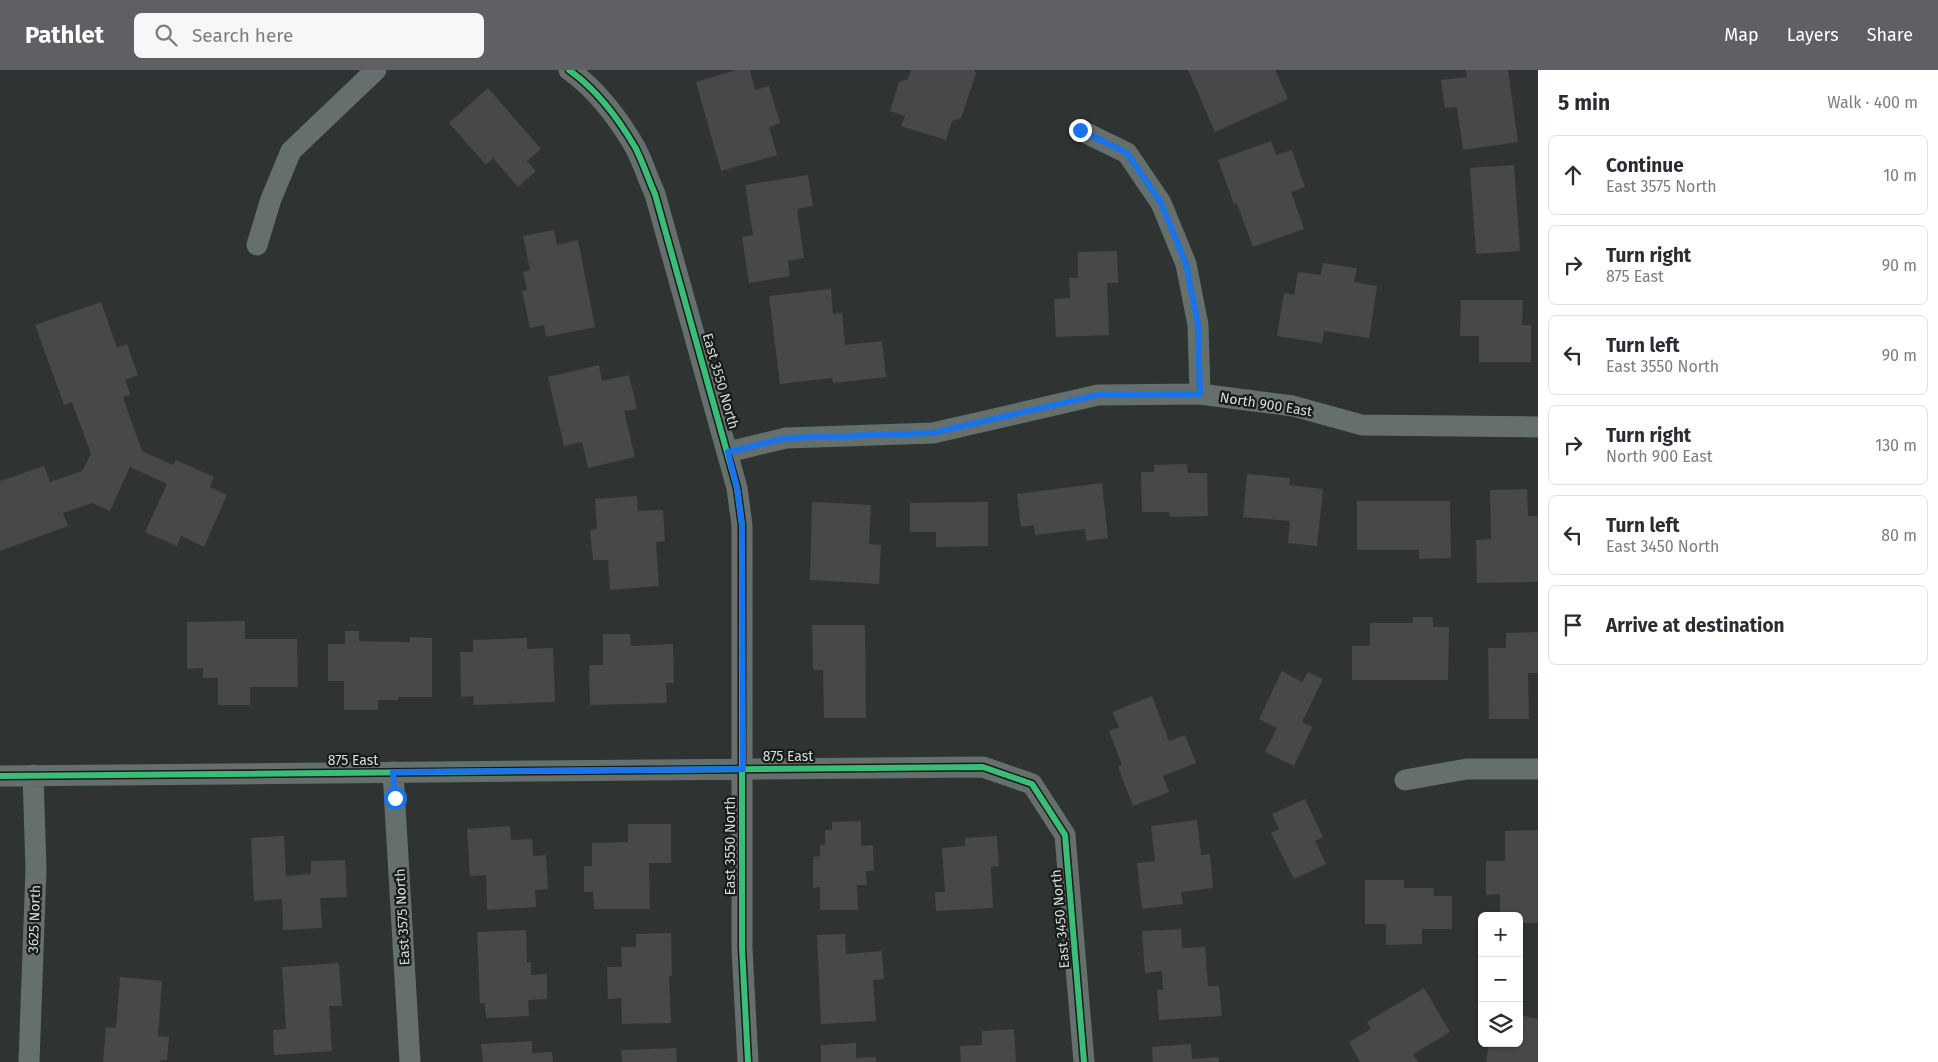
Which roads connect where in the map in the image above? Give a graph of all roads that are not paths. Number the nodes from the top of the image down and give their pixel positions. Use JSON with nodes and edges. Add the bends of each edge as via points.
{"nodes":[{"id":1,"x":376,"y":70,"type":"edge"},
{"id":2,"x":569,"y":70,"type":"edge"},
{"id":3,"x":1080,"y":130,"type":"dead end"},
{"id":4,"x":257,"y":244,"type":"dead end"},
{"id":5,"x":1200,"y":394,"type":"junction"},
{"id":6,"x":1538,"y":427,"type":"edge"},
{"id":7,"x":728,"y":452,"type":"junction"},
{"id":8,"x":743,"y":769,"type":"junction"},
{"id":9,"x":1538,"y":769,"type":"edge"},
{"id":10,"x":393,"y":772,"type":"junction"},
{"id":11,"x":33,"y":775,"type":"junction"},
{"id":12,"x":0,"y":776,"type":"edge"},
{"id":13,"x":1404,"y":780,"type":"dead end"},
{"id":14,"x":1032,"y":784,"type":"joint"},
{"id":15,"x":29,"y":1062,"type":"edge"},
{"id":16,"x":410,"y":1062,"type":"edge"},
{"id":17,"x":748,"y":1062,"type":"edge"},
{"id":18,"x":1084,"y":1062,"type":"edge"}],
"edges":[{"from":1,"to":4,"type":"street","via":[[291,151]]},
{"from":2,"to":7,"type":"street","name":"East 3550 North","via":[[586,82],[612,114],[635,148],[655,194]]},
{"from":3,"to":5,"type":"street","via":[[1127,153],[1161,203],[1186,264],[1198,325]]},
{"from":5,"to":6,"type":"street","name":"North 900 East","via":[[1293,406],[1362,425]]},
{"from":5,"to":7,"type":"street","name":"North 900 East","via":[[1098,395],[932,433],[786,438]]},
{"from":7,"to":8,"type":"street","name":"East 3550 North","via":[[742,525]]},
{"from":8,"to":10,"type":"street","name":"875 East"},
{"from":8,"to":14,"type":"street","name":"875 East","via":[[983,767]]},
{"from":8,"to":17,"type":"street","name":"East 3550 North","via":[[742,948]]},
{"from":9,"to":13,"type":"street","via":[[1467,769]]},
{"from":10,"to":11,"type":"street","name":"875 East"},
{"from":10,"to":16,"type":"street","name":"East 3575 North"},
{"from":11,"to":12,"type":"street","name":"875 East"},
{"from":11,"to":15,"type":"street","name":"3625 North","via":[[36,870]]},
{"from":14,"to":18,"type":"street","name":"East 3450 North","via":[[1065,835]]}]}
